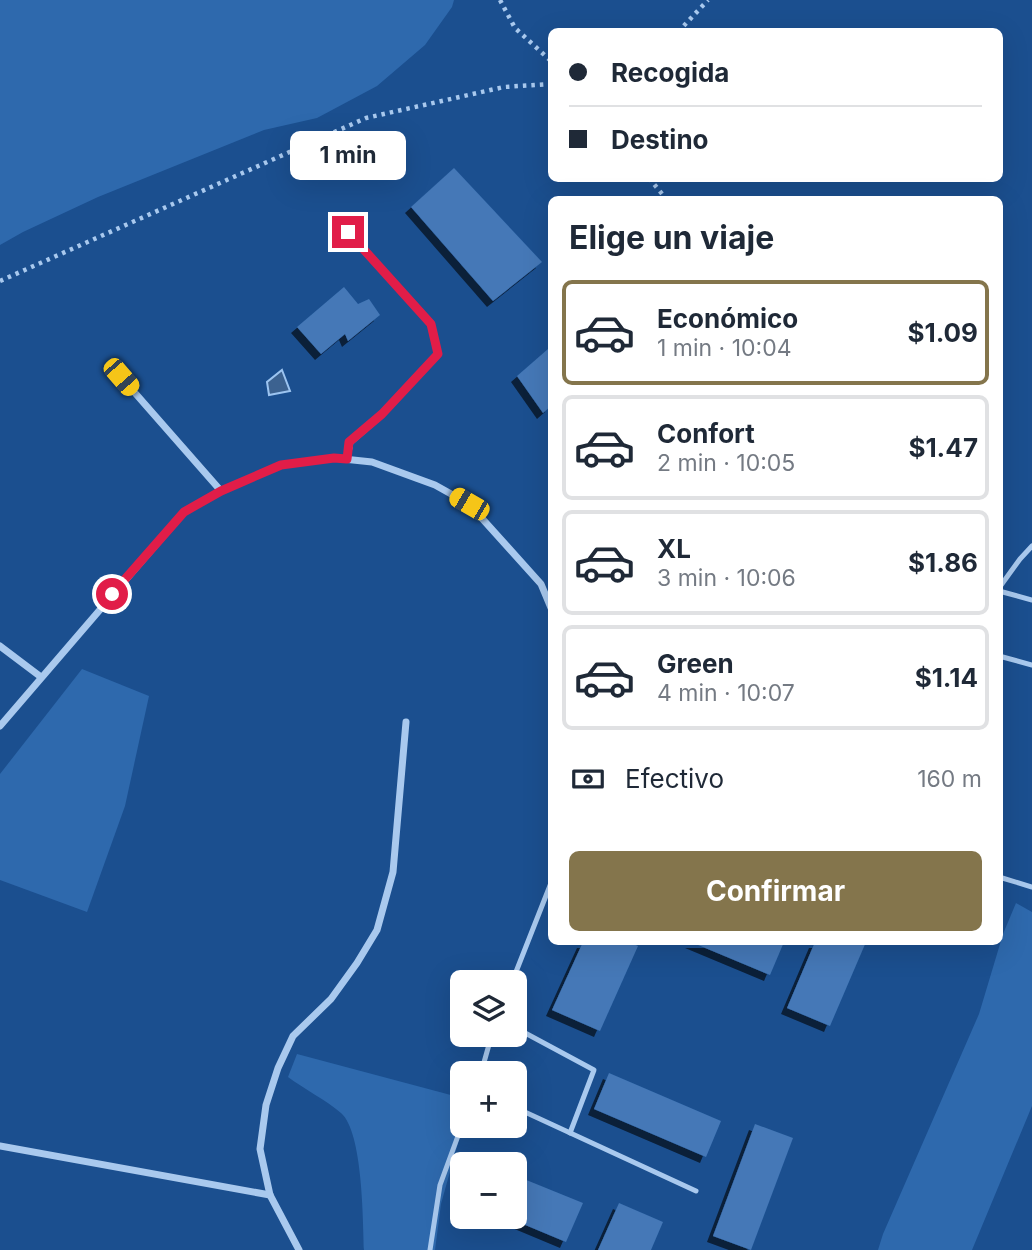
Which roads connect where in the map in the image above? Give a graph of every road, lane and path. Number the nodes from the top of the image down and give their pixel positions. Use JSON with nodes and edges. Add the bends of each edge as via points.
{"nodes":[{"id":1,"x":500,"y":0,"type":"edge"},
{"id":2,"x":708,"y":0,"type":"edge"},
{"id":3,"x":682,"y":28,"type":"edge"},
{"id":4,"x":548,"y":58,"type":"edge"},
{"id":5,"x":548,"y":84,"type":"edge"},
{"id":6,"x":652,"y":182,"type":"edge"},
{"id":7,"x":664,"y":196,"type":"edge"},
{"id":8,"x":348,"y":232,"type":"dead end"},
{"id":9,"x":0,"y":281,"type":"edge"},
{"id":10,"x":121,"y":377,"type":"dead end"},
{"id":11,"x":347,"y":459,"type":"junction"},
{"id":12,"x":221,"y":491,"type":"junction"},
{"id":13,"x":1032,"y":546,"type":"edge"},
{"id":14,"x":1003,"y":583,"type":"edge"},
{"id":15,"x":1003,"y":590,"type":"edge"},
{"id":16,"x":1032,"y":600,"type":"edge"},
{"id":17,"x":548,"y":601,"type":"edge"},
{"id":18,"x":0,"y":646,"type":"edge"},
{"id":19,"x":1003,"y":657,"type":"edge"},
{"id":20,"x":1032,"y":665,"type":"edge"},
{"id":21,"x":41,"y":677,"type":"junction"},
{"id":22,"x":407,"y":722,"type":"dead end"},
{"id":23,"x":0,"y":726,"type":"edge"},
{"id":24,"x":1003,"y":878,"type":"edge"},
{"id":25,"x":1032,"y":887,"type":"edge"},
{"id":26,"x":548,"y":891,"type":"edge"},
{"id":27,"x":517,"y":970,"type":"edge"},
{"id":28,"x":527,"y":1034,"type":"edge"},
{"id":29,"x":527,"y":1113,"type":"edge"},
{"id":30,"x":570,"y":1133,"type":"junction"},
{"id":31,"x":457,"y":1138,"type":"edge"},
{"id":32,"x":0,"y":1146,"type":"edge"},
{"id":33,"x":696,"y":1191,"type":"dead end"},
{"id":34,"x":270,"y":1195,"type":"junction"},
{"id":35,"x":299,"y":1250,"type":"edge"},
{"id":36,"x":430,"y":1250,"type":"edge"}],
"edges":[{"from":1,"to":4,"type":"path","via":[[514,27]]},
{"from":2,"to":3,"type":"path"},
{"from":5,"to":9,"type":"path","via":[[505,87],[366,118]]},
{"from":6,"to":7,"type":"path"},
{"from":8,"to":11,"type":"street","via":[[431,324],[438,354],[349,442]]},
{"from":10,"to":12,"type":"street"},
{"from":11,"to":12,"type":"street","via":[[281,465]]},
{"from":11,"to":17,"type":"street","via":[[372,462],[435,485],[469,504],[541,584]]},
{"from":12,"to":21,"type":"street","via":[[184,512]]},
{"from":13,"to":14,"type":"lane"},
{"from":15,"to":16,"type":"lane"},
{"from":18,"to":21,"type":"street"},
{"from":19,"to":20,"type":"lane"},
{"from":21,"to":23,"type":"street"},
{"from":22,"to":34,"type":"street","via":[[393,872],[377,930],[331,999],[293,1036],[278,1068],[266,1105],[260,1150]]},
{"from":24,"to":25,"type":"lane"},
{"from":26,"to":27,"type":"lane"},
{"from":28,"to":30,"type":"lane","via":[[594,1070]]},
{"from":29,"to":30,"type":"lane"},
{"from":30,"to":33,"type":"lane"},
{"from":31,"to":36,"type":"lane","via":[[440,1185]]},
{"from":32,"to":34,"type":"street"},
{"from":34,"to":35,"type":"street"}]}
